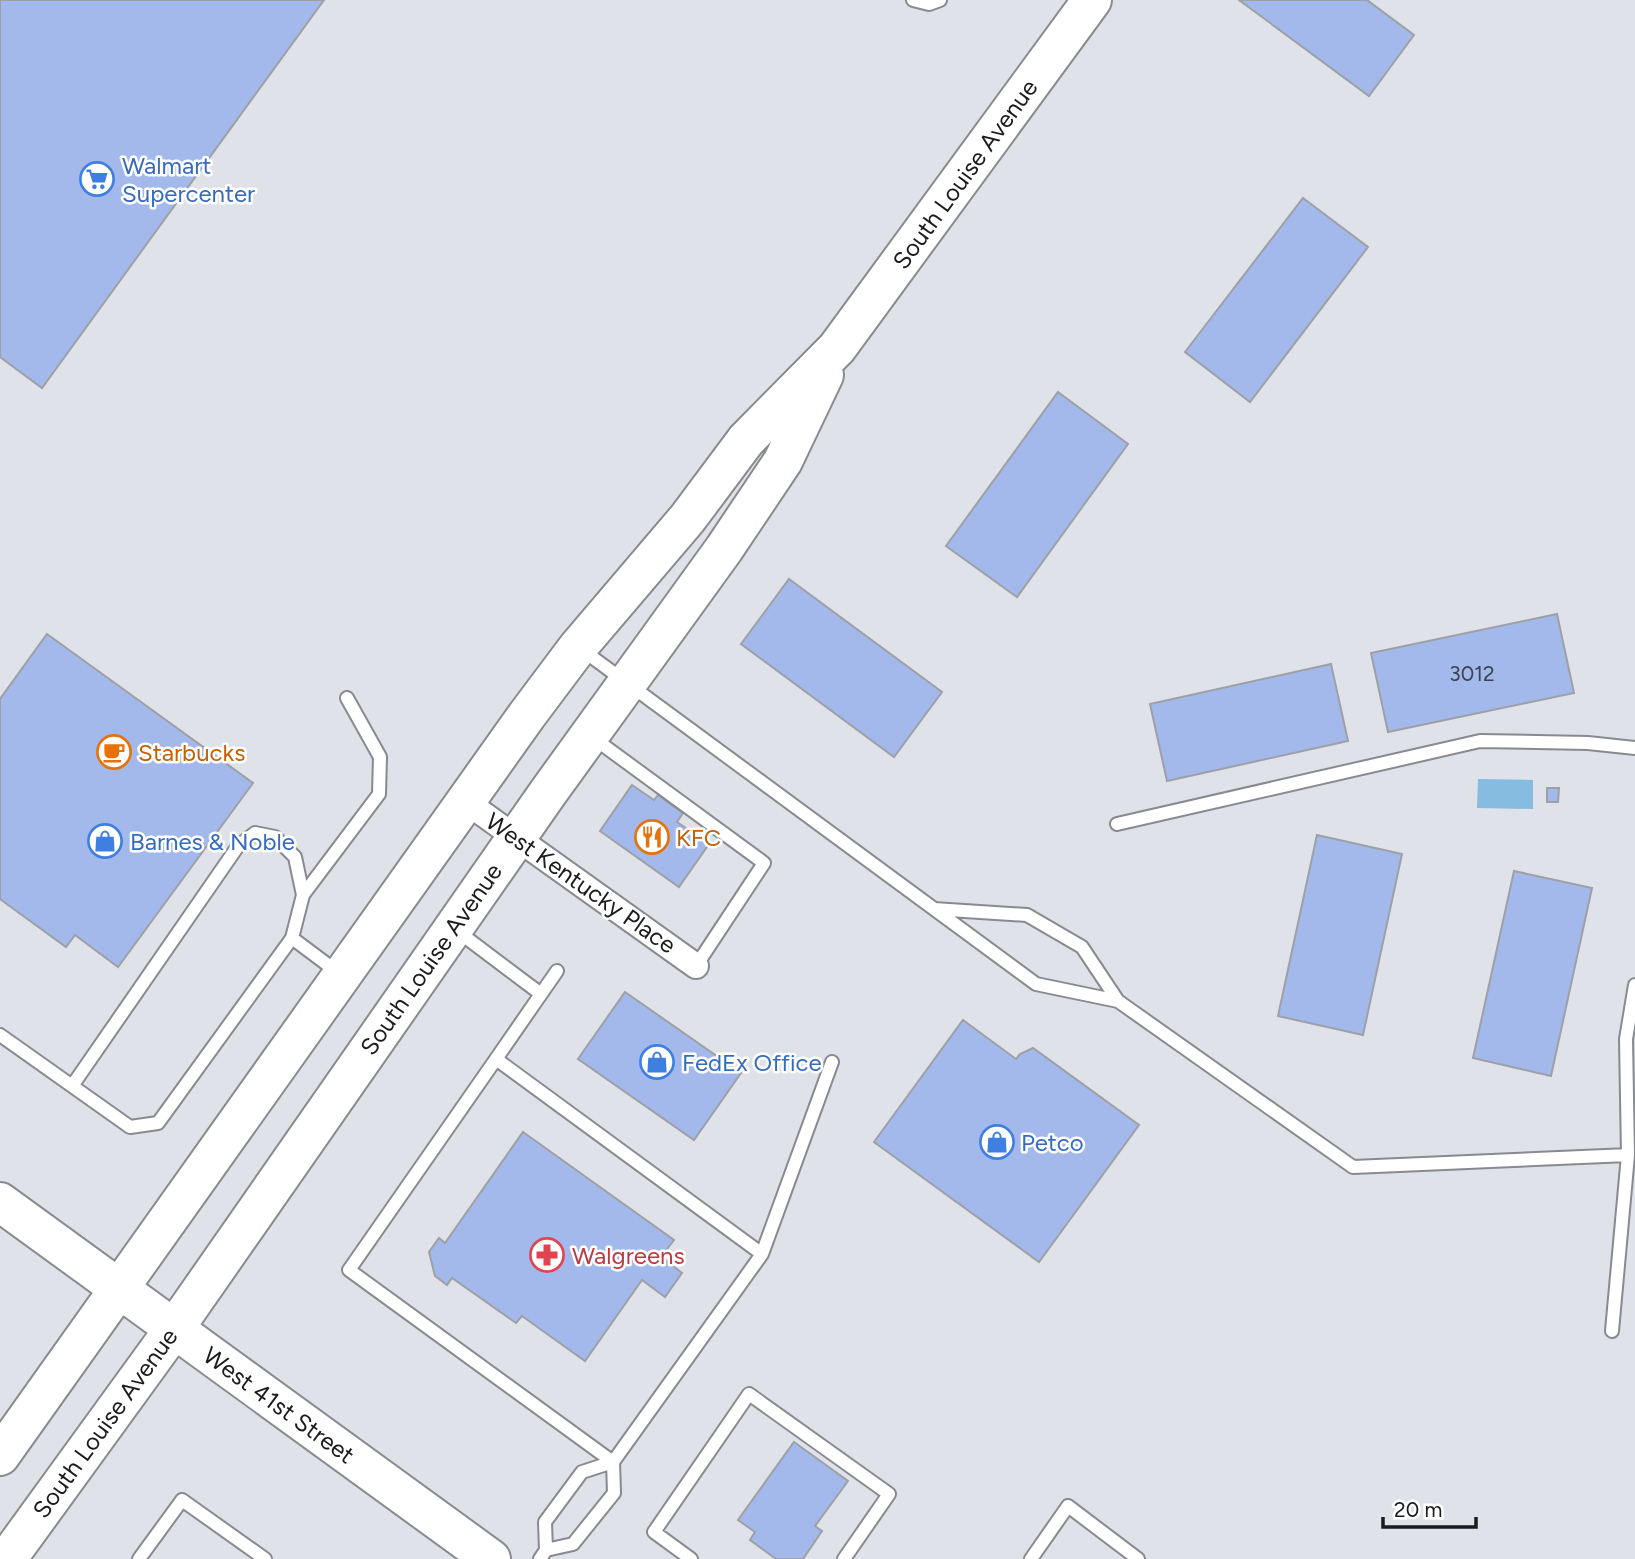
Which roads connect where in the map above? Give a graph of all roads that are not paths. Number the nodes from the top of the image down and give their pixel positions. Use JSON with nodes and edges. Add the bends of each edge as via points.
{"nodes":[{"id":1,"x":913,"y":0,"type":"edge"},
{"id":2,"x":940,"y":0,"type":"edge"},
{"id":3,"x":1092,"y":0,"type":"edge"},
{"id":4,"x":837,"y":348,"type":"junction"},
{"id":5,"x":578,"y":647,"type":"junction"},
{"id":6,"x":628,"y":684,"type":"junction"},
{"id":7,"x":347,"y":698,"type":"dead end"},
{"id":8,"x":590,"y":735,"type":"junction"},
{"id":9,"x":1635,"y":748,"type":"edge"},
{"id":10,"x":465,"y":801,"type":"junction"},
{"id":11,"x":1117,"y":824,"type":"dead end"},
{"id":12,"x":517,"y":838,"type":"junction"},
{"id":13,"x":303,"y":895,"type":"junction"},
{"id":14,"x":934,"y":909,"type":"junction"},
{"id":15,"x":453,"y":928,"type":"junction"},
{"id":16,"x":292,"y":938,"type":"junction"},
{"id":17,"x":696,"y":966,"type":"joint"},
{"id":18,"x":557,"y":971,"type":"dead end"},
{"id":19,"x":343,"y":976,"type":"junction"},
{"id":20,"x":1635,"y":985,"type":"edge"},
{"id":21,"x":541,"y":994,"type":"junction"},
{"id":22,"x":1118,"y":1001,"type":"junction"},
{"id":23,"x":0,"y":1035,"type":"edge"},
{"id":24,"x":496,"y":1059,"type":"junction"},
{"id":25,"x":832,"y":1062,"type":"dead end"},
{"id":26,"x":72,"y":1086,"type":"junction"},
{"id":27,"x":1628,"y":1155,"type":"junction"},
{"id":28,"x":0,"y":1202,"type":"edge"},
{"id":29,"x":762,"y":1254,"type":"junction"},
{"id":30,"x":118,"y":1288,"type":"junction"},
{"id":31,"x":174,"y":1329,"type":"junction"},
{"id":32,"x":1612,"y":1331,"type":"dead end"},
{"id":33,"x":0,"y":1455,"type":"edge"},
{"id":34,"x":613,"y":1462,"type":"junction"},
{"id":35,"x":543,"y":1555,"type":"edge"},
{"id":36,"x":7,"y":1559,"type":"edge"},
{"id":37,"x":139,"y":1559,"type":"edge"},
{"id":38,"x":265,"y":1559,"type":"edge"},
{"id":39,"x":491,"y":1559,"type":"edge"},
{"id":40,"x":691,"y":1559,"type":"edge"},
{"id":41,"x":844,"y":1559,"type":"edge"},
{"id":42,"x":1031,"y":1559,"type":"edge"},
{"id":43,"x":1138,"y":1559,"type":"edge"}],
"edges":[{"from":1,"to":2,"type":"lane","via":[[929,4]]},
{"from":3,"to":4,"type":"main road","name":"South Louise Avenue"},
{"from":4,"to":5,"type":"main road","name":"South Louise Avenue","via":[[746,440],[687,519]]},
{"from":4,"to":6,"type":"main road","name":"South Louise Avenue","via":[[783,461]]},
{"from":5,"to":6,"type":"lane"},
{"from":5,"to":10,"type":"main road","name":"South Louise Avenue"},
{"from":6,"to":8,"type":"main road","name":"South Louise Avenue"},
{"from":6,"to":14,"type":"lane"},
{"from":7,"to":13,"type":"lane","via":[[380,757],[379,794]]},
{"from":8,"to":12,"type":"main road","name":"South Louise Avenue"},
{"from":8,"to":17,"type":"lane","via":[[764,863]]},
{"from":9,"to":11,"type":"lane","via":[[1480,741]]},
{"from":10,"to":12,"type":"street","name":"West Kentucky Place"},
{"from":10,"to":19,"type":"main road","name":"South Louise Avenue"},
{"from":12,"to":15,"type":"main road","name":"South Louise Avenue"},
{"from":12,"to":17,"type":"street","name":"West Kentucky Place"},
{"from":13,"to":16,"type":"lane"},
{"from":13,"to":26,"type":"lane","via":[[295,857],[275,837],[255,832],[238,846]]},
{"from":14,"to":22,"type":"lane","via":[[1036,984]]},
{"from":14,"to":22,"type":"lane","via":[[1027,915],[1082,947]]},
{"from":15,"to":21,"type":"lane"},
{"from":15,"to":31,"type":"main road","name":"South Louise Avenue"},
{"from":16,"to":19,"type":"lane"},
{"from":16,"to":26,"type":"lane","via":[[158,1123],[130,1127]]},
{"from":18,"to":21,"type":"lane"},
{"from":19,"to":30,"type":"main road","name":"South Louise Avenue"},
{"from":20,"to":27,"type":"lane","via":[[1626,1039]]},
{"from":21,"to":24,"type":"lane"},
{"from":22,"to":27,"type":"lane","via":[[1353,1167]]},
{"from":23,"to":26,"type":"lane"},
{"from":24,"to":29,"type":"lane"},
{"from":24,"to":34,"type":"lane","via":[[349,1270]]},
{"from":25,"to":29,"type":"lane"},
{"from":27,"to":32,"type":"lane"},
{"from":28,"to":30,"type":"main road","name":"West 41st Street"},
{"from":29,"to":34,"type":"lane"},
{"from":30,"to":31,"type":"main road","name":"West 41st Street"},
{"from":30,"to":33,"type":"main road","name":"South Louise Avenue"},
{"from":31,"to":36,"type":"main road","name":"South Louise Avenue"},
{"from":31,"to":39,"type":"main road","name":"West 41st Street"},
{"from":34,"to":35,"type":"lane","via":[[582,1472],[545,1522]]},
{"from":34,"to":35,"type":"lane","via":[[614,1493],[573,1544]]},
{"from":37,"to":38,"type":"lane","via":[[182,1500]]},
{"from":40,"to":41,"type":"lane","via":[[653,1532],[749,1394],[889,1494]]},
{"from":42,"to":43,"type":"lane","via":[[1068,1506]]}]}
